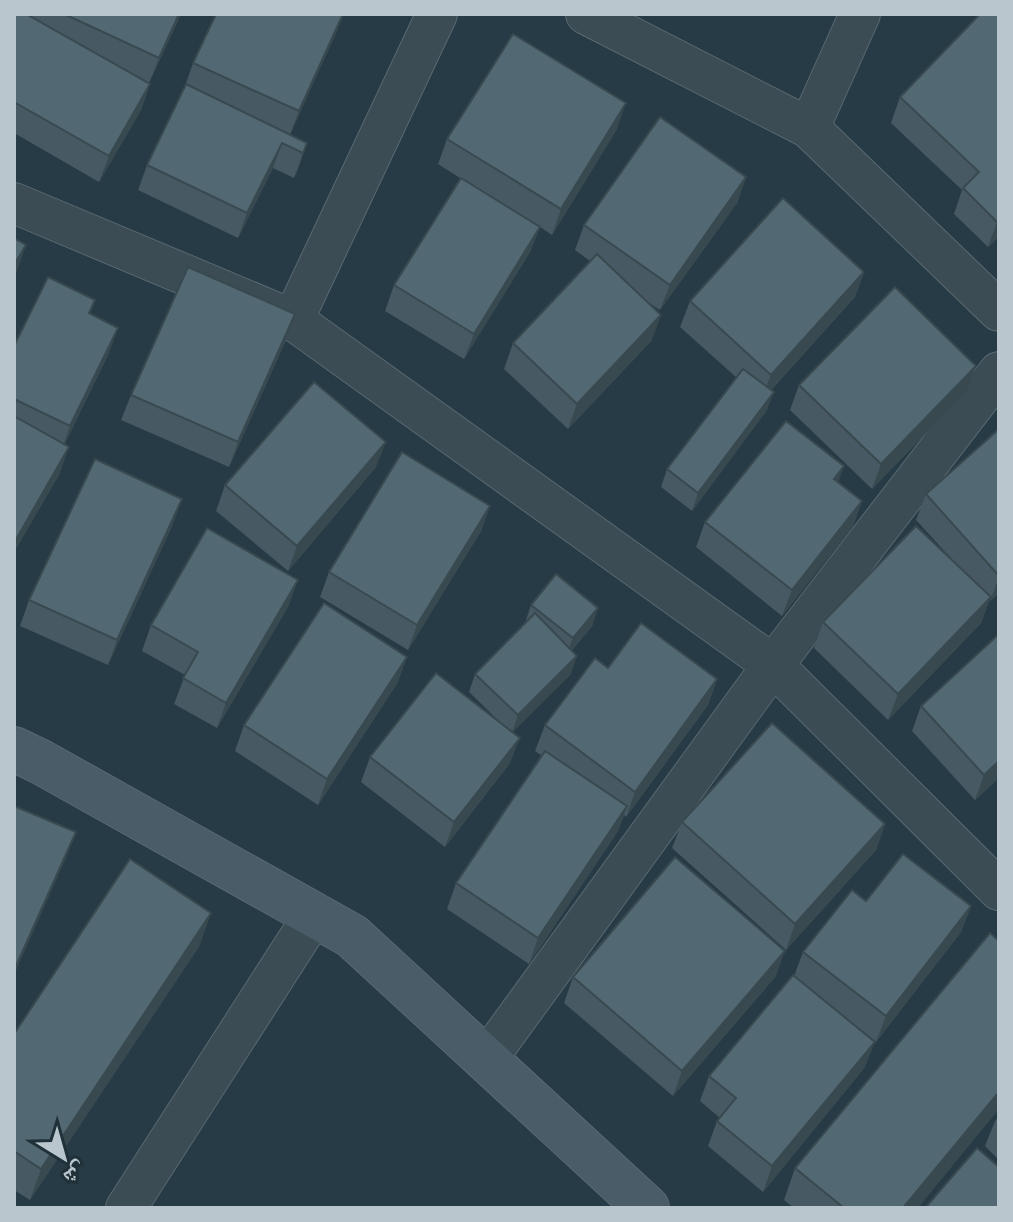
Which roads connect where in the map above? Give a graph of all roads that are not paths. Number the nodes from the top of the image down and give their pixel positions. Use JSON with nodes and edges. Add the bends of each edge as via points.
{"nodes":[{"id":1,"x":437,"y":14,"type":"edge"},
{"id":2,"x":586,"y":14,"type":"edge"},
{"id":3,"x":860,"y":14,"type":"edge"},
{"id":4,"x":809,"y":128,"type":"junction"},
{"id":5,"x":14,"y":203,"type":"edge"},
{"id":6,"x":999,"y":311,"type":"edge"},
{"id":7,"x":293,"y":320,"type":"junction"},
{"id":8,"x":999,"y":372,"type":"edge"},
{"id":9,"x":773,"y":665,"type":"junction"},
{"id":10,"x":14,"y":749,"type":"edge"},
{"id":11,"x":999,"y":890,"type":"edge"},
{"id":12,"x":314,"y":915,"type":"junction"},
{"id":13,"x":486,"y":1060,"type":"junction"},
{"id":14,"x":126,"y":1208,"type":"edge"},
{"id":15,"x":647,"y":1208,"type":"edge"}],
"edges":[{"from":1,"to":7,"type":"street"},
{"from":2,"to":4,"type":"street"},
{"from":3,"to":4,"type":"street"},
{"from":4,"to":6,"type":"street"},
{"from":5,"to":7,"type":"street"},
{"from":7,"to":9,"type":"street"},
{"from":8,"to":9,"type":"street"},
{"from":9,"to":11,"type":"street"},
{"from":9,"to":13,"type":"street"},
{"from":10,"to":12,"type":"street"},
{"from":12,"to":13,"type":"street","via":[[352,936]]},
{"from":12,"to":14,"type":"street"},
{"from":13,"to":15,"type":"street"}]}
